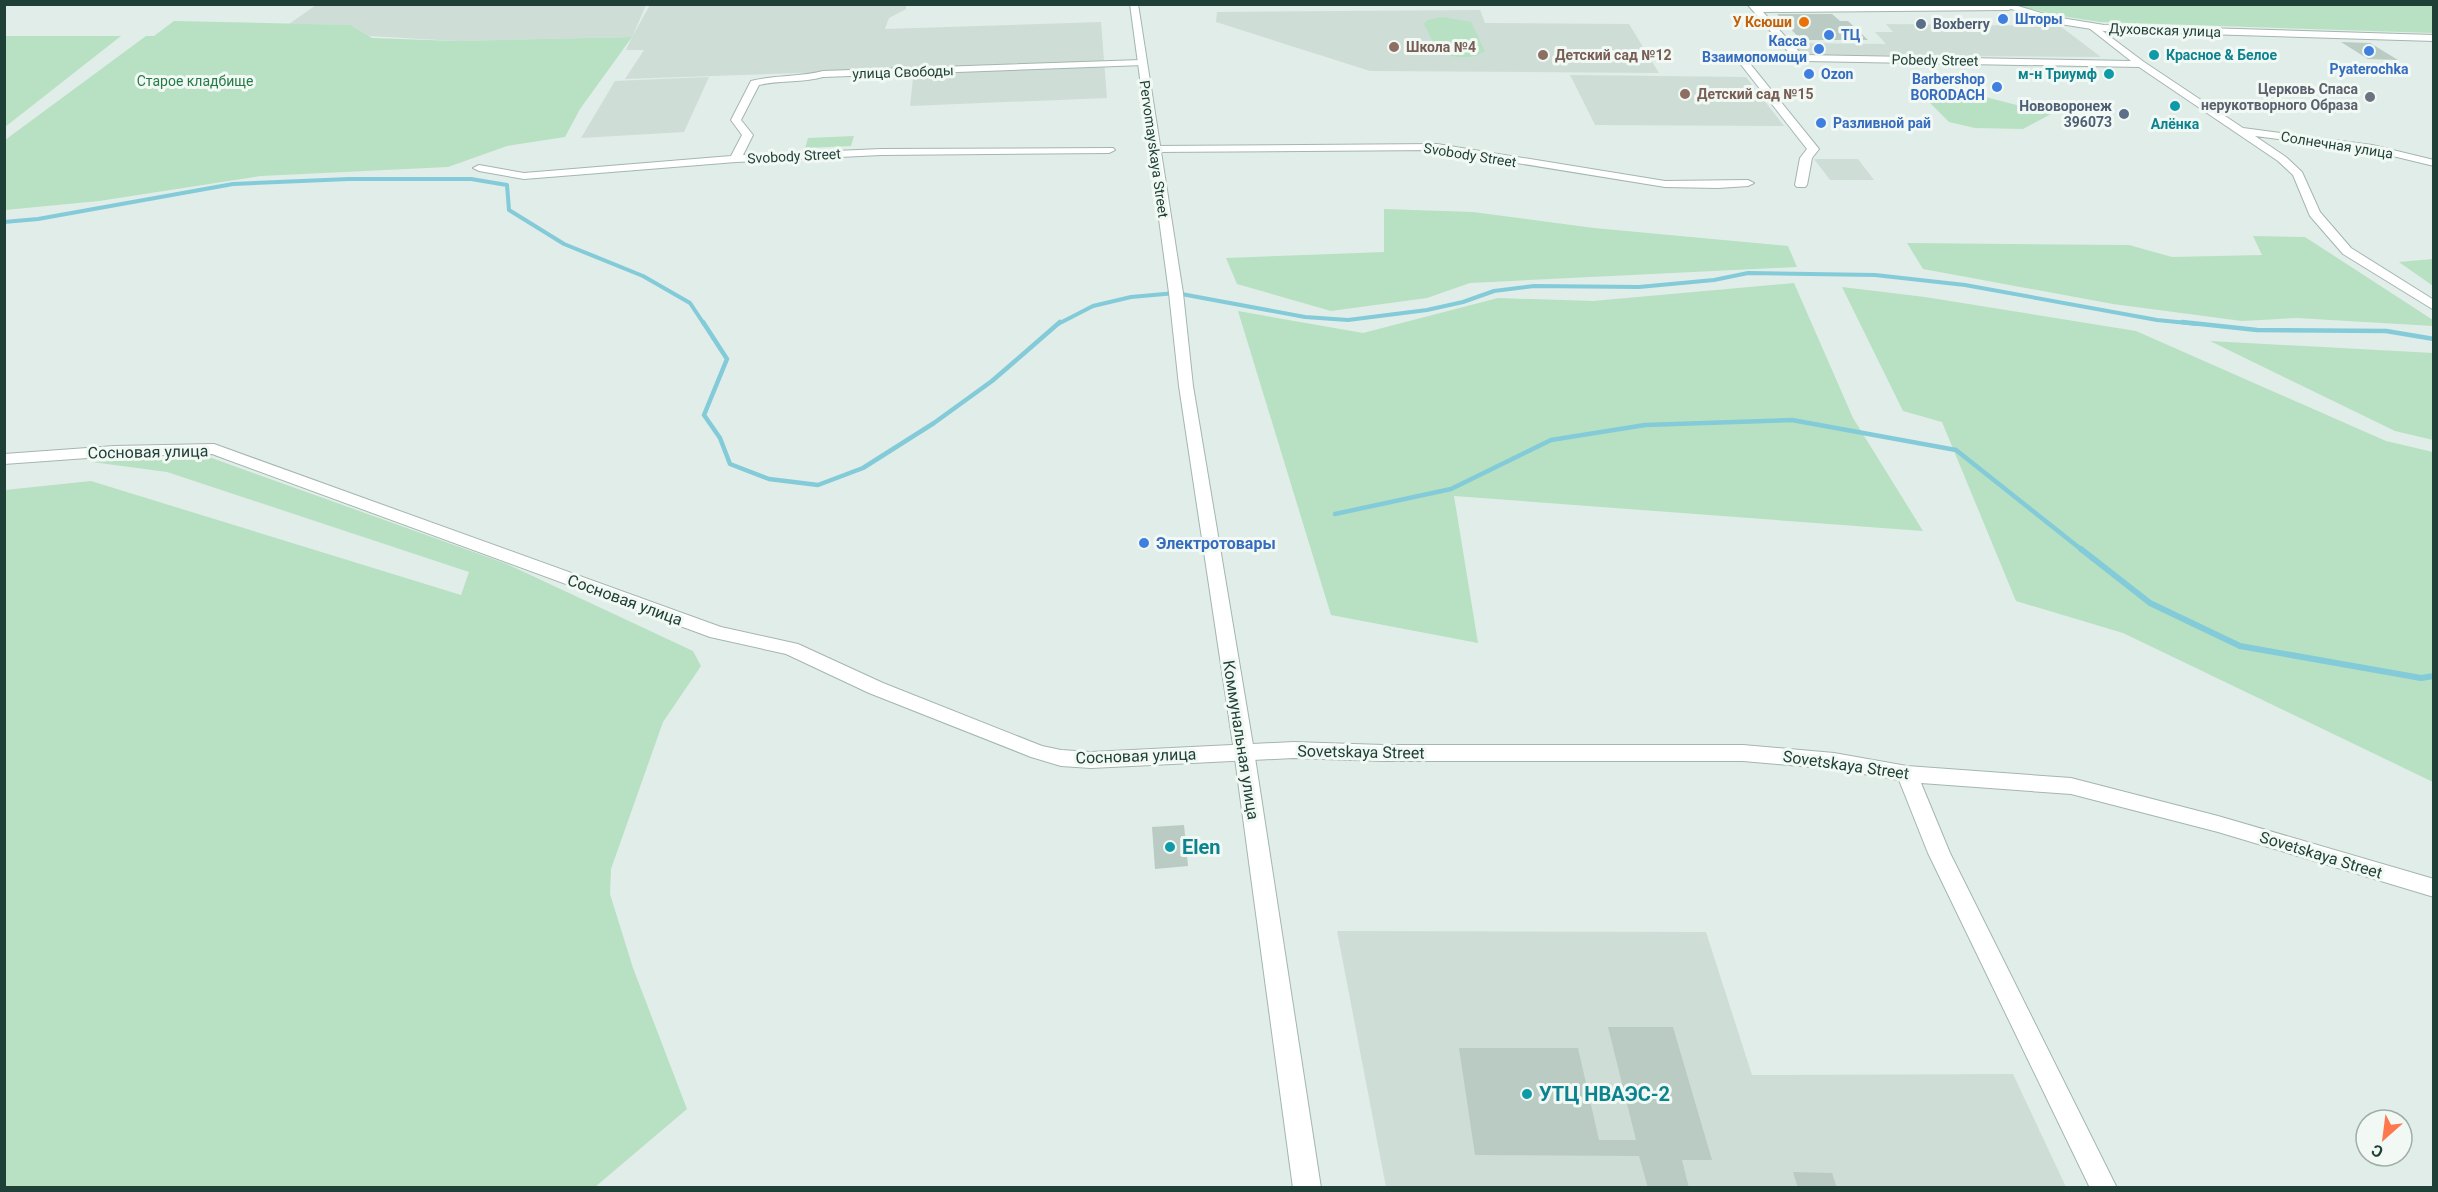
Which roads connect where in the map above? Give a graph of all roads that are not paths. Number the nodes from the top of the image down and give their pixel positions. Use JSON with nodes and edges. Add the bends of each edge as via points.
{"nodes":[{"id":1,"x":1134,"y":4,"type":"edge"},
{"id":2,"x":2004,"y":6,"type":"edge"},
{"id":3,"x":1754,"y":7,"type":"edge"},
{"id":4,"x":2092,"y":26,"type":"junction"},
{"id":5,"x":2433,"y":39,"type":"edge"},
{"id":6,"x":1799,"y":58,"type":"junction"},
{"id":7,"x":1142,"y":63,"type":"junction"},
{"id":8,"x":2141,"y":64,"type":"junction"},
{"id":9,"x":2240,"y":131,"type":"junction"},
{"id":10,"x":1154,"y":149,"type":"junction"},
{"id":11,"x":1109,"y":150,"type":"dead end"},
{"id":12,"x":736,"y":159,"type":"junction"},
{"id":13,"x":2433,"y":163,"type":"edge"},
{"id":14,"x":479,"y":168,"type":"dead end"},
{"id":15,"x":1748,"y":183,"type":"dead end"},
{"id":16,"x":1801,"y":185,"type":"dead end"},
{"id":17,"x":1176,"y":294,"type":"joint"},
{"id":18,"x":2433,"y":306,"type":"edge"},
{"id":19,"x":4,"y":459,"type":"edge"},
{"id":20,"x":1244,"y":752,"type":"junction"},
{"id":21,"x":1907,"y":774,"type":"junction"},
{"id":22,"x":2433,"y":888,"type":"edge"},
{"id":23,"x":1307,"y":1188,"type":"edge"},
{"id":24,"x":2104,"y":1188,"type":"edge"}],
"edges":[{"from":1,"to":7,"type":"street","name":"Pervomayskaya Street"},
{"from":2,"to":3,"type":"street"},
{"from":2,"to":4,"type":"street"},
{"from":3,"to":6,"type":"street"},
{"from":4,"to":5,"type":"street","name":"Духовская улица"},
{"from":4,"to":8,"type":"street","name":"Духовская улица"},
{"from":6,"to":8,"type":"street","name":"Pobedy Street"},
{"from":6,"to":16,"type":"street","name":"Pobedy Street","via":[[1740,57],[1813,149],[1806,158]]},
{"from":7,"to":10,"type":"street","name":"Pervomayskaya Street"},
{"from":7,"to":12,"type":"street","name":"улица Свободы","via":[[823,74],[759,81],[736,120],[748,135]]},
{"from":8,"to":9,"type":"street","name":"Духовская улица"},
{"from":9,"to":13,"type":"street","name":"Солнечная улица","via":[[2335,141]]},
{"from":9,"to":18,"type":"street","name":"Духовская улица","via":[[2298,174],[2314,213],[2347,251]]},
{"from":10,"to":15,"type":"street","name":"Svobody Street","via":[[1437,147],[1665,184]]},
{"from":10,"to":17,"type":"street","name":"Pervomayskaya Street"},
{"from":11,"to":12,"type":"street","name":"Svobody Street","via":[[881,152]]},
{"from":12,"to":14,"type":"street","name":"Svobody Street","via":[[524,176]]},
{"from":17,"to":20,"type":"street","name":"Коммунальная улица","via":[[1186,386]]},
{"from":19,"to":20,"type":"street","name":"Сосновая улица","via":[[214,449],[717,633],[791,649],[876,688],[1038,752],[1091,760]]},
{"from":20,"to":21,"type":"street","name":"Sovetskaya Street","via":[[1743,753],[1834,761]]},
{"from":20,"to":23,"type":"street","name":"Коммунальная улица"},
{"from":21,"to":22,"type":"street","name":"Sovetskaya Street","via":[[2071,786],[2218,824]]},
{"from":21,"to":24,"type":"street","via":[[1939,853]]}]}
